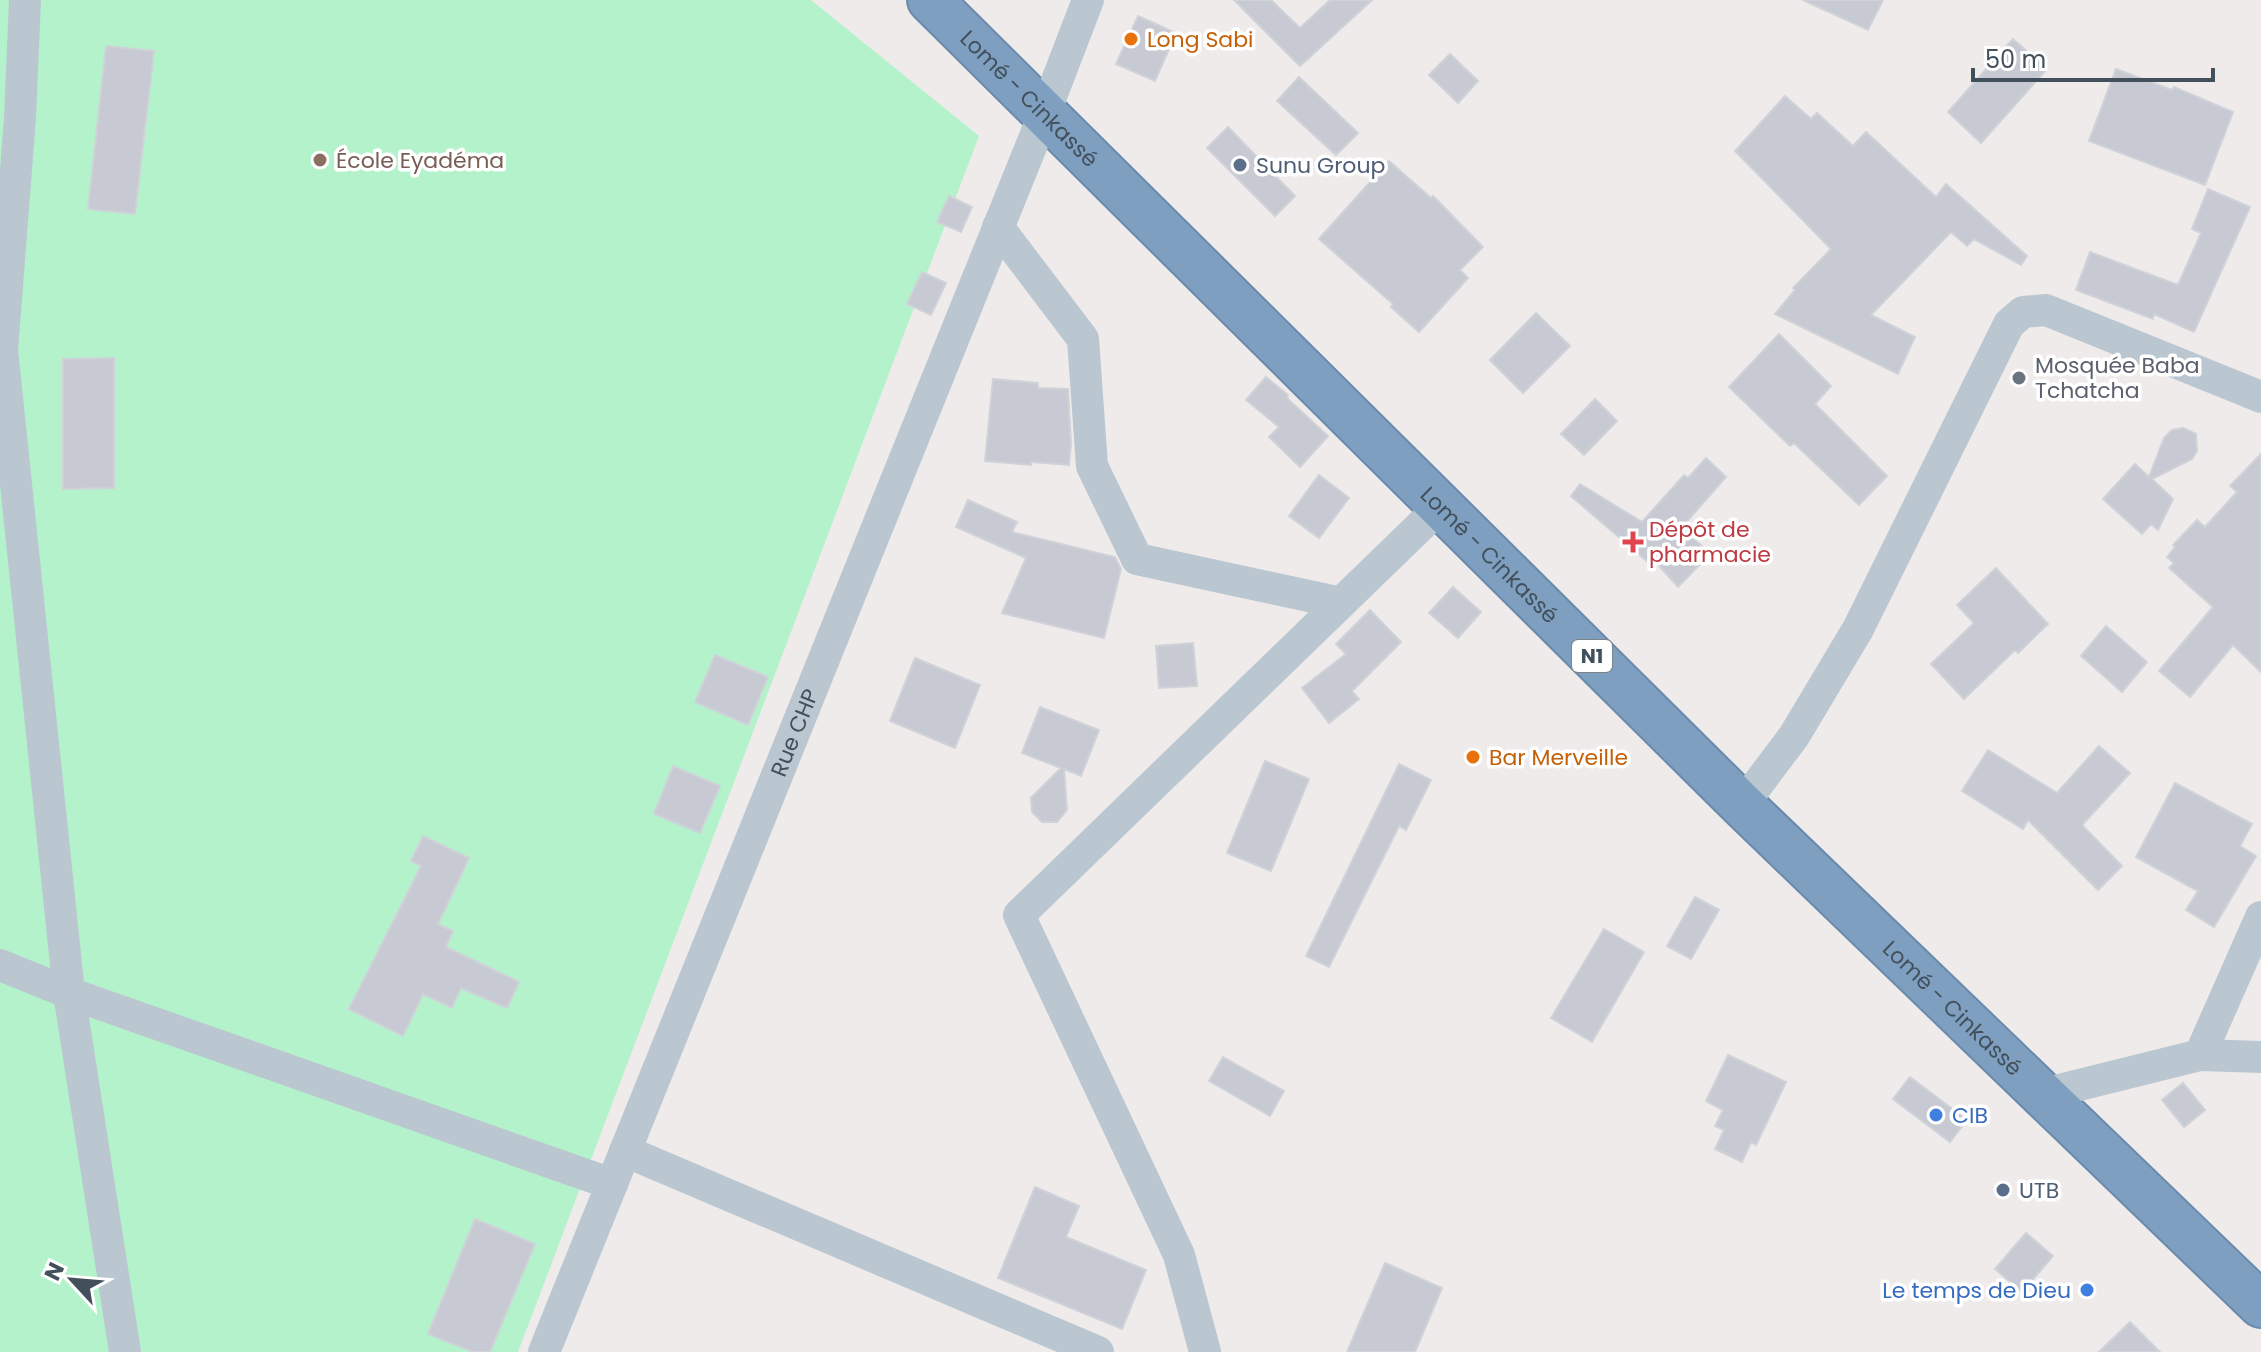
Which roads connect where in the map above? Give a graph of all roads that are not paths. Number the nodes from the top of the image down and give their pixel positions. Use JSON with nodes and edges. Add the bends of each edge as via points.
{"nodes":[{"id":1,"x":25,"y":0,"type":"edge"},
{"id":2,"x":930,"y":0,"type":"edge"},
{"id":3,"x":1088,"y":0,"type":"edge"},
{"id":4,"x":1045,"y":112,"type":"junction"},
{"id":5,"x":998,"y":227,"type":"junction"},
{"id":6,"x":2261,"y":397,"type":"edge"},
{"id":7,"x":1441,"y":506,"type":"junction"},
{"id":8,"x":1341,"y":603,"type":"junction"},
{"id":9,"x":1742,"y":805,"type":"junction"},
{"id":10,"x":2261,"y":917,"type":"edge"},
{"id":11,"x":0,"y":965,"type":"edge"},
{"id":12,"x":69,"y":993,"type":"junction"},
{"id":13,"x":2200,"y":1055,"type":"junction"},
{"id":14,"x":2261,"y":1057,"type":"edge"},
{"id":15,"x":2043,"y":1094,"type":"junction"},
{"id":16,"x":625,"y":1151,"type":"junction"},
{"id":17,"x":612,"y":1184,"type":"junction"},
{"id":18,"x":2261,"y":1305,"type":"edge"},
{"id":19,"x":125,"y":1352,"type":"edge"},
{"id":20,"x":544,"y":1352,"type":"edge"},
{"id":21,"x":1098,"y":1352,"type":"edge"},
{"id":22,"x":1205,"y":1352,"type":"edge"}],
"edges":[{"from":1,"to":12,"type":"street","via":[[2,350]]},
{"from":2,"to":4,"type":"highway","name":"Lomé - Cinkassé","number":"N1"},
{"from":3,"to":4,"type":"street","name":"Rue CHP"},
{"from":4,"to":5,"type":"street","name":"Rue CHP"},
{"from":4,"to":7,"type":"highway","name":"Lomé - Cinkassé","number":"N1"},
{"from":5,"to":8,"type":"street","via":[[1083,339],[1092,466],[1137,559]]},
{"from":5,"to":16,"type":"street","name":"Rue CHP"},
{"from":6,"to":9,"type":"street","via":[[2046,310],[2023,312],[2009,324],[1858,629],[1794,736]]},
{"from":7,"to":8,"type":"street"},
{"from":7,"to":9,"type":"highway","name":"Lomé - Cinkassé","number":"N1"},
{"from":8,"to":22,"type":"street","via":[[1019,915],[1179,1255]]},
{"from":9,"to":15,"type":"highway","name":"Lomé - Cinkassé","number":"N1"},
{"from":10,"to":13,"type":"street"},
{"from":11,"to":12,"type":"street"},
{"from":12,"to":17,"type":"street"},
{"from":12,"to":19,"type":"street"},
{"from":13,"to":14,"type":"street"},
{"from":13,"to":15,"type":"street"},
{"from":15,"to":18,"type":"highway","name":"Lomé - Cinkassé","number":"N1"},
{"from":16,"to":17,"type":"street","name":"Rue CHP"},
{"from":16,"to":21,"type":"street"},
{"from":17,"to":20,"type":"street","name":"Rue CHP"}]}
